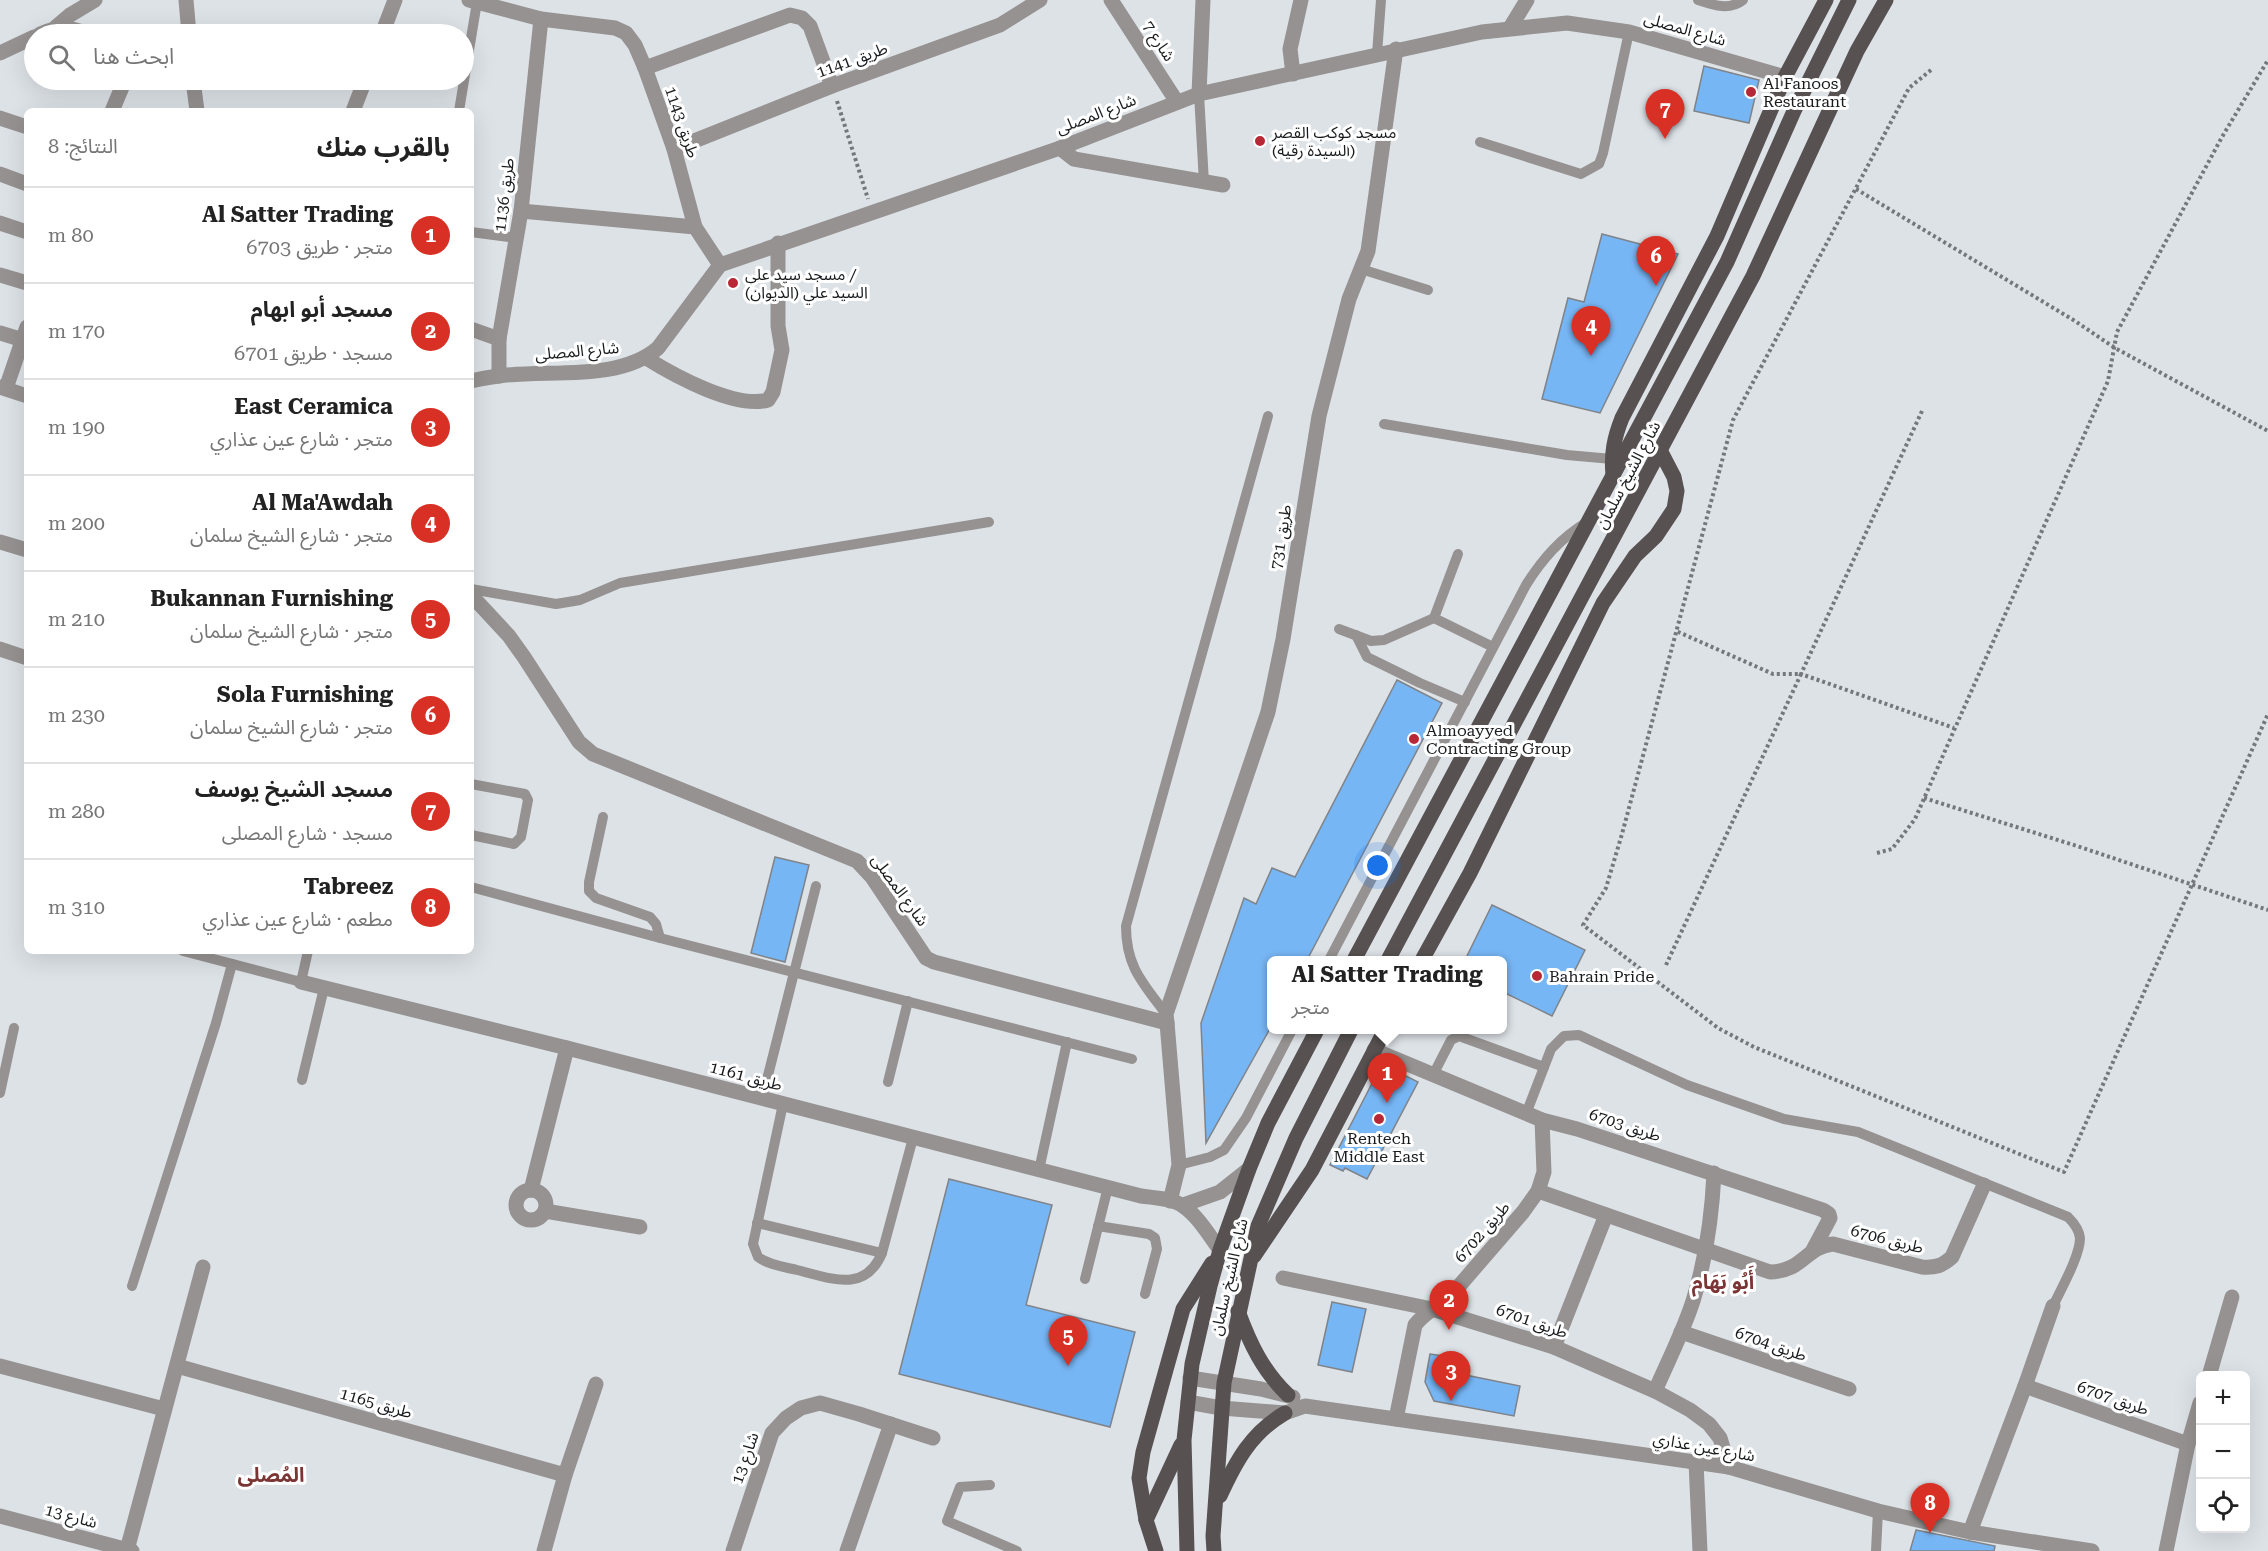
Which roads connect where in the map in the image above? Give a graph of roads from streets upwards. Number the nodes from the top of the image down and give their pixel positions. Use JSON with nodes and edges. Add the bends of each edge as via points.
{"nodes":[{"id":1,"x":95,"y":0,"type":"edge"},
{"id":2,"x":186,"y":0,"type":"edge"},
{"id":3,"x":395,"y":0,"type":"edge"},
{"id":4,"x":1040,"y":0,"type":"edge"},
{"id":5,"x":1111,"y":0,"type":"edge"},
{"id":6,"x":1203,"y":0,"type":"edge"},
{"id":7,"x":1301,"y":0,"type":"edge"},
{"id":8,"x":1527,"y":0,"type":"edge"},
{"id":9,"x":1826,"y":0,"type":"edge"},
{"id":10,"x":1850,"y":0,"type":"edge"},
{"id":11,"x":1886,"y":0,"type":"edge"},
{"id":12,"x":473,"y":1,"type":"edge"},
{"id":13,"x":541,"y":19,"type":"junction"},
{"id":14,"x":60,"y":24,"type":"edge"},
{"id":15,"x":188,"y":24,"type":"edge"},
{"id":16,"x":386,"y":24,"type":"edge"},
{"id":17,"x":1510,"y":28,"type":"junction"},
{"id":18,"x":24,"y":42,"type":"edge"},
{"id":19,"x":1396,"y":49,"type":"junction"},
{"id":20,"x":0,"y":53,"type":"edge"},
{"id":21,"x":645,"y":68,"type":"junction"},
{"id":22,"x":1293,"y":74,"type":"junction"},
{"id":23,"x":1785,"y":77,"type":"junction"},
{"id":24,"x":832,"y":86,"type":"junction"},
{"id":25,"x":121,"y":90,"type":"edge"},
{"id":26,"x":194,"y":90,"type":"edge"},
{"id":27,"x":361,"y":90,"type":"edge"},
{"id":28,"x":1199,"y":94,"type":"junction"},
{"id":29,"x":1177,"y":102,"type":"junction"},
{"id":30,"x":113,"y":108,"type":"edge"},
{"id":31,"x":197,"y":108,"type":"edge"},
{"id":32,"x":354,"y":108,"type":"edge"},
{"id":33,"x":0,"y":118,"type":"edge"},
{"id":34,"x":24,"y":126,"type":"edge"},
{"id":35,"x":1060,"y":148,"type":"junction"},
{"id":36,"x":674,"y":149,"type":"junction"},
{"id":37,"x":0,"y":174,"type":"edge"},
{"id":38,"x":24,"y":183,"type":"edge"},
{"id":39,"x":1223,"y":185,"type":"dead end"},
{"id":40,"x":521,"y":211,"type":"junction"},
{"id":41,"x":0,"y":223,"type":"edge"},
{"id":42,"x":696,"y":227,"type":"junction"},
{"id":43,"x":24,"y":231,"type":"edge"},
{"id":44,"x":778,"y":243,"type":"junction"},
{"id":45,"x":720,"y":265,"type":"junction"},
{"id":46,"x":0,"y":275,"type":"edge"},
{"id":47,"x":24,"y":282,"type":"edge"},
{"id":48,"x":474,"y":330,"type":"edge"},
{"id":49,"x":0,"y":333,"type":"edge"},
{"id":50,"x":24,"y":334,"type":"edge"},
{"id":51,"x":24,"y":336,"type":"edge"},
{"id":52,"x":499,"y":339,"type":"junction"},
{"id":53,"x":646,"y":358,"type":"junction"},
{"id":54,"x":499,"y":375,"type":"junction"},
{"id":55,"x":474,"y":380,"type":"edge"},
{"id":56,"x":3,"y":387,"type":"edge"},
{"id":57,"x":24,"y":395,"type":"edge"},
{"id":58,"x":1661,"y":452,"type":"junction"},
{"id":59,"x":1613,"y":475,"type":"junction"},
{"id":60,"x":0,"y":542,"type":"edge"},
{"id":61,"x":24,"y":549,"type":"edge"},
{"id":62,"x":474,"y":598,"type":"edge"},
{"id":63,"x":0,"y":649,"type":"edge"},
{"id":64,"x":24,"y":657,"type":"edge"},
{"id":65,"x":1356,"y":956,"type":"edge"},
{"id":66,"x":1390,"y":956,"type":"edge"},
{"id":67,"x":1424,"y":956,"type":"edge"},
{"id":68,"x":301,"y":982,"type":"road end"},
{"id":69,"x":1167,"y":1019,"type":"junction"},
{"id":70,"x":1314,"y":1034,"type":"edge"},
{"id":71,"x":1349,"y":1034,"type":"edge"},
{"id":72,"x":1382,"y":1034,"type":"edge"},
{"id":73,"x":567,"y":1048,"type":"junction"},
{"id":74,"x":1374,"y":1050,"type":"junction"},
{"id":75,"x":1542,"y":1120,"type":"junction"},
{"id":76,"x":1249,"y":1168,"type":"junction"},
{"id":77,"x":1714,"y":1173,"type":"junction"},
{"id":78,"x":1984,"y":1185,"type":"road end"},
{"id":79,"x":531,"y":1190,"type":"junction"},
{"id":80,"x":1538,"y":1191,"type":"junction"},
{"id":81,"x":1177,"y":1203,"type":"junction"},
{"id":82,"x":545,"y":1210,"type":"junction"},
{"id":83,"x":1605,"y":1215,"type":"junction"},
{"id":84,"x":640,"y":1227,"type":"dead end"},
{"id":85,"x":1220,"y":1250,"type":"junction"},
{"id":86,"x":1706,"y":1250,"type":"junction"},
{"id":87,"x":1813,"y":1250,"type":"junction"},
{"id":88,"x":1248,"y":1263,"type":"junction"},
{"id":89,"x":203,"y":1267,"type":"dead end"},
{"id":90,"x":1283,"y":1278,"type":"dead end"},
{"id":91,"x":2232,"y":1297,"type":"dead end"},
{"id":92,"x":2053,"y":1306,"type":"road end"},
{"id":93,"x":1432,"y":1309,"type":"junction"},
{"id":94,"x":1238,"y":1310,"type":"junction"},
{"id":95,"x":1681,"y":1332,"type":"junction"},
{"id":96,"x":1554,"y":1347,"type":"junction"},
{"id":97,"x":0,"y":1366,"type":"edge"},
{"id":98,"x":177,"y":1366,"type":"junction"},
{"id":99,"x":2210,"y":1371,"type":"edge"},
{"id":100,"x":1190,"y":1378,"type":"junction"},
{"id":101,"x":1224,"y":1383,"type":"junction"},
{"id":102,"x":596,"y":1384,"type":"dead end"},
{"id":103,"x":2025,"y":1386,"type":"junction"},
{"id":104,"x":1849,"y":1389,"type":"dead end"},
{"id":105,"x":1655,"y":1391,"type":"junction"},
{"id":106,"x":1288,"y":1395,"type":"junction"},
{"id":107,"x":1188,"y":1402,"type":"junction"},
{"id":108,"x":1305,"y":1406,"type":"junction"},
{"id":109,"x":1221,"y":1408,"type":"junction"},
{"id":110,"x":164,"y":1409,"type":"junction"},
{"id":111,"x":1285,"y":1413,"type":"junction"},
{"id":112,"x":2196,"y":1417,"type":"edge"},
{"id":113,"x":1396,"y":1419,"type":"junction"},
{"id":114,"x":891,"y":1424,"type":"junction"},
{"id":115,"x":933,"y":1438,"type":"dead end"},
{"id":116,"x":1184,"y":1440,"type":"junction"},
{"id":117,"x":2188,"y":1444,"type":"junction"},
{"id":118,"x":1696,"y":1462,"type":"junction"},
{"id":119,"x":1729,"y":1467,"type":"junction"},
{"id":120,"x":565,"y":1475,"type":"junction"},
{"id":121,"x":1216,"y":1504,"type":"junction"},
{"id":122,"x":0,"y":1516,"type":"edge"},
{"id":123,"x":1146,"y":1520,"type":"junction"},
{"id":124,"x":1970,"y":1532,"type":"junction"},
{"id":125,"x":1213,"y":1544,"type":"edge"},
{"id":126,"x":130,"y":1550,"type":"edge"},
{"id":127,"x":544,"y":1551,"type":"edge"},
{"id":128,"x":733,"y":1551,"type":"edge"},
{"id":129,"x":847,"y":1551,"type":"edge"},
{"id":130,"x":1156,"y":1551,"type":"edge"},
{"id":131,"x":1187,"y":1551,"type":"edge"},
{"id":132,"x":1228,"y":1551,"type":"edge"},
{"id":133,"x":1700,"y":1551,"type":"edge"},
{"id":134,"x":2092,"y":1551,"type":"edge"},
{"id":135,"x":2166,"y":1551,"type":"edge"}],
"edges":[{"from":1,"to":14,"type":"street"},
{"from":2,"to":15,"type":"street"},
{"from":3,"to":16,"type":"street"},
{"from":4,"to":24,"type":"street","name":"طريق 1141","via":[[1000,25]]},
{"from":5,"to":29,"type":"street","name":"شارع 7"},
{"from":6,"to":28,"type":"street"},
{"from":7,"to":22,"type":"street","via":[[1290,49]]},
{"from":8,"to":17,"type":"street"},
{"from":9,"to":23,"type":"main road"},
{"from":10,"to":59,"type":"main road","name":"شارع الشيخ سلمان","via":[[1794,111],[1726,262]]},
{"from":11,"to":58,"type":"main road","name":"شارع الشيخ سلمان","via":[[1857,51],[1753,276]]},
{"from":12,"to":13,"type":"street"},
{"from":13,"to":21,"type":"street","name":"طريق 1143","via":[[615,28],[626,33]]},
{"from":13,"to":40,"type":"street","name":"طريق 1136"},
{"from":17,"to":19,"type":"street","name":"شارع المصلى"},
{"from":17,"to":23,"type":"street","name":"شارع المصلى","via":[[1567,23],[1629,32]]},
{"from":18,"to":20,"type":"street"},
{"from":19,"to":22,"type":"street","name":"شارع المصلى"},
{"from":19,"to":69,"type":"street","name":"طريق 731","via":[[1368,251],[1349,299],[1319,416],[1268,712]]},
{"from":21,"to":24,"type":"street","via":[[790,15],[802,18],[810,26]]},
{"from":21,"to":36,"type":"street","name":"طريق 1143"},
{"from":22,"to":28,"type":"street","name":"شارع المصلى"},
{"from":23,"to":59,"type":"main road","via":[[1717,236],[1622,418],[1615,437]]},
{"from":24,"to":36,"type":"street","name":"طريق 1141"},
{"from":25,"to":30,"type":"street"},
{"from":26,"to":31,"type":"street"},
{"from":27,"to":32,"type":"street"},
{"from":28,"to":29,"type":"street","name":"شارع المصلى"},
{"from":29,"to":35,"type":"street","name":"شارع المصلى"},
{"from":33,"to":34,"type":"street"},
{"from":35,"to":39,"type":"street","via":[[1078,160]]},
{"from":35,"to":44,"type":"street","name":"شارع المصلى"},
{"from":36,"to":42,"type":"street","name":"طريق 1143"},
{"from":37,"to":38,"type":"street"},
{"from":40,"to":42,"type":"street"},
{"from":40,"to":52,"type":"street","name":"طريق 1136"},
{"from":41,"to":43,"type":"street"},
{"from":42,"to":45,"type":"street","name":"طريق 1143"},
{"from":44,"to":45,"type":"street","name":"شارع المصلى"},
{"from":44,"to":53,"type":"street","via":[[778,326],[782,350],[768,400],[758,403],[717,394],[672,375]]},
{"from":45,"to":53,"type":"street","name":"شارع المصلى","via":[[658,348]]},
{"from":46,"to":47,"type":"street"},
{"from":48,"to":52,"type":"street"},
{"from":49,"to":50,"type":"street"},
{"from":51,"to":56,"type":"street"},
{"from":52,"to":54,"type":"street","name":"طريق 1136"},
{"from":53,"to":54,"type":"street","name":"شارع المصلى","via":[[623,366],[577,372]]},
{"from":54,"to":55,"type":"street","name":"شارع المصلى"},
{"from":56,"to":57,"type":"street"},
{"from":58,"to":66,"type":"main road","name":"شارع الشيخ سلمان"},
{"from":58,"to":67,"type":"main road","via":[[1674,477],[1674,509],[1656,536],[1635,555],[1603,603],[1470,873]]},
{"from":59,"to":65,"type":"main road","name":"شارع الشيخ سلمان"},
{"from":60,"to":61,"type":"street"},
{"from":62,"to":69,"type":"street","name":"شارع المصلى","via":[[509,636],[579,742],[592,754],[857,861],[926,958]]},
{"from":63,"to":64,"type":"street"},
{"from":68,"to":73,"type":"street","name":"طريق 1161"},
{"from":69,"to":81,"type":"street","via":[[1179,1164]]},
{"from":70,"to":76,"type":"main road","name":"شارع الشيخ سلمان"},
{"from":71,"to":88,"type":"main road","name":"شارع الشيخ سلمان","via":[[1277,1178]]},
{"from":72,"to":74,"type":"main road"},
{"from":73,"to":79,"type":"street"},
{"from":73,"to":81,"type":"street","name":"طريق 1161"},
{"from":74,"to":75,"type":"street","name":"طريق 6703"},
{"from":74,"to":88,"type":"main road","via":[[1312,1170]]},
{"from":75,"to":77,"type":"street","name":"طريق 6703"},
{"from":75,"to":80,"type":"street","name":"طريق 6702","via":[[1544,1172]]},
{"from":76,"to":81,"type":"street","via":[[1220,1192]]},
{"from":76,"to":85,"type":"main road","name":"شارع الشيخ سلمان"},
{"from":77,"to":86,"type":"street"},
{"from":77,"to":87,"type":"street","name":"طريق 6703","via":[[1827,1211],[1829,1222]]},
{"from":78,"to":87,"type":"street","name":"طريق 6706","via":[[1952,1257],[1944,1264],[1922,1267],[1833,1244]]},
{"from":79,"to":82,"type":"street","via":[[545,1201]]},
{"from":79,"to":82,"type":"street","via":[[522,1193],[516,1210],[530,1221]]},
{"from":80,"to":83,"type":"street"},
{"from":80,"to":93,"type":"street","name":"طريق 6702","via":[[1453,1293]]},
{"from":81,"to":85,"type":"street","via":[[1201,1224]]},
{"from":82,"to":84,"type":"street"},
{"from":83,"to":86,"type":"street"},
{"from":83,"to":96,"type":"street"},
{"from":85,"to":100,"type":"main road","name":"شارع الشيخ سلمان"},
{"from":85,"to":123,"type":"main road","via":[[1183,1309],[1143,1452],[1140,1478]]},
{"from":86,"to":87,"type":"street","via":[[1770,1272],[1791,1269]]},
{"from":86,"to":95,"type":"street"},
{"from":88,"to":94,"type":"main road","name":"شارع الشيخ سلمان"},
{"from":89,"to":98,"type":"street"},
{"from":90,"to":93,"type":"street","name":"طريق 6701"},
{"from":91,"to":99,"type":"street"},
{"from":92,"to":103,"type":"street"},
{"from":93,"to":96,"type":"street","name":"طريق 6701"},
{"from":93,"to":113,"type":"street","name":"طريق 6702","via":[[1415,1325]]},
{"from":94,"to":101,"type":"main road","name":"شارع الشيخ سلمان"},
{"from":94,"to":106,"type":"main road","via":[[1265,1369]]},
{"from":95,"to":104,"type":"street","name":"طريق 6704"},
{"from":95,"to":105,"type":"street"},
{"from":96,"to":105,"type":"street","name":"طريق 6701"},
{"from":97,"to":110,"type":"street"},
{"from":98,"to":110,"type":"street"},
{"from":98,"to":120,"type":"street","name":"طريق 1165"},
{"from":100,"to":101,"type":"street","name":"شارع عين عذاري"},
{"from":100,"to":107,"type":"main road","name":"شارع الشيخ سلمان"},
{"from":101,"to":106,"type":"street","name":"شارع عين عذاري"},
{"from":101,"to":109,"type":"main road","name":"شارع الشيخ سلمان"},
{"from":102,"to":120,"type":"street"},
{"from":103,"to":117,"type":"street","name":"طريق 6707"},
{"from":103,"to":124,"type":"street"},
{"from":105,"to":119,"type":"street","name":"طريق 6701","via":[[1709,1424],[1720,1438]]},
{"from":106,"to":108,"type":"street","name":"شارع عين عذاري"},
{"from":107,"to":109,"type":"street","name":"شارع عين عذاري"},
{"from":107,"to":116,"type":"main road","name":"شارع الشيخ سلمان"},
{"from":108,"to":111,"type":"street","name":"شارع عين عذاري"},
{"from":108,"to":113,"type":"street","name":"شارع عين عذاري"},
{"from":109,"to":111,"type":"street","name":"شارع عين عذاري"},
{"from":109,"to":121,"type":"main road","name":"شارع الشيخ سلمان"},
{"from":110,"to":126,"type":"street"},
{"from":111,"to":121,"type":"main road","via":[[1262,1428],[1241,1453]]},
{"from":112,"to":117,"type":"street"},
{"from":113,"to":118,"type":"street","name":"شارع عين عذاري"},
{"from":114,"to":115,"type":"street","name":"شارع 13"},
{"from":114,"to":128,"type":"street","name":"شارع 13","via":[[820,1403],[801,1408],[786,1418],[772,1433]]},
{"from":114,"to":129,"type":"street"},
{"from":116,"to":123,"type":"main road"},
{"from":116,"to":131,"type":"main road","name":"شارع الشيخ سلمان"},
{"from":117,"to":135,"type":"street"},
{"from":118,"to":119,"type":"street","name":"شارع عين عذاري"},
{"from":118,"to":133,"type":"street"},
{"from":119,"to":124,"type":"street","name":"شارع عين عذاري","via":[[1878,1511]]},
{"from":120,"to":127,"type":"street"},
{"from":121,"to":125,"type":"main road","name":"شارع الشيخ سلمان"},
{"from":122,"to":126,"type":"street","name":"شارع 13"},
{"from":123,"to":130,"type":"main road"},
{"from":124,"to":134,"type":"street","name":"شارع عين عذاري"},
{"from":125,"to":132,"type":"main road"}]}
